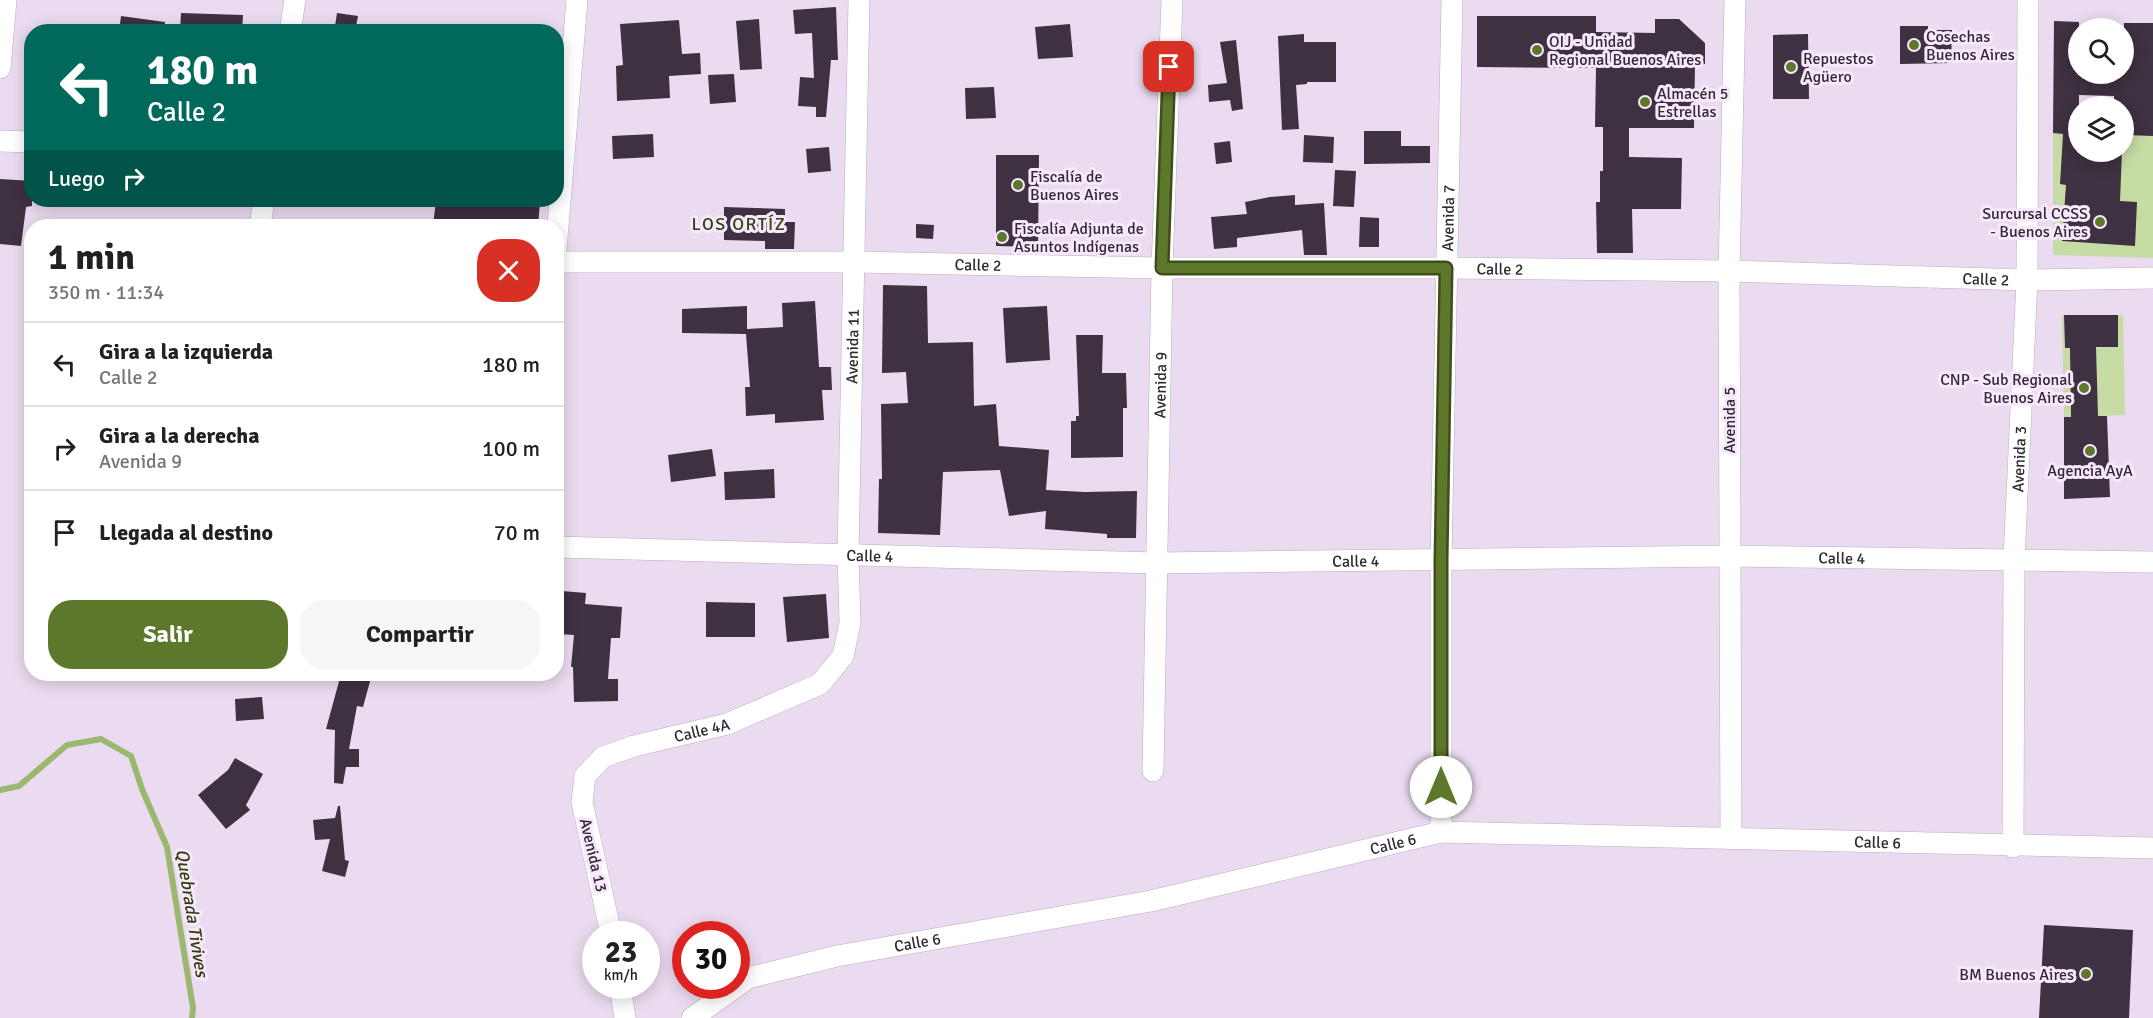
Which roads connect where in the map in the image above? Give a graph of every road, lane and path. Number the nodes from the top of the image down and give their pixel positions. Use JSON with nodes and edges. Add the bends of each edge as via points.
{"nodes":[{"id":1,"x":6,"y":0,"type":"edge"},
{"id":2,"x":295,"y":0,"type":"edge"},
{"id":3,"x":576,"y":0,"type":"edge"},
{"id":4,"x":859,"y":0,"type":"edge"},
{"id":5,"x":1172,"y":0,"type":"edge"},
{"id":6,"x":1452,"y":0,"type":"edge"},
{"id":7,"x":1735,"y":0,"type":"edge"},
{"id":8,"x":2028,"y":0,"type":"edge"},
{"id":9,"x":291,"y":24,"type":"edge"},
{"id":10,"x":0,"y":68,"type":"edge"},
{"id":11,"x":0,"y":141,"type":"edge"},
{"id":12,"x":24,"y":142,"type":"edge"},
{"id":13,"x":564,"y":149,"type":"edge"},
{"id":14,"x":564,"y":262,"type":"edge"},
{"id":15,"x":854,"y":262,"type":"junction"},
{"id":16,"x":1162,"y":268,"type":"junction"},
{"id":17,"x":1446,"y":268,"type":"junction"},
{"id":18,"x":1729,"y":271,"type":"junction"},
{"id":19,"x":2153,"y":278,"type":"edge"},
{"id":20,"x":2026,"y":280,"type":"junction"},
{"id":21,"x":564,"y":547,"type":"edge"},
{"id":22,"x":848,"y":554,"type":"junction"},
{"id":23,"x":1729,"y":556,"type":"junction"},
{"id":24,"x":1441,"y":560,"type":"junction"},
{"id":25,"x":2014,"y":560,"type":"junction"},
{"id":26,"x":2153,"y":562,"type":"edge"},
{"id":27,"x":1157,"y":563,"type":"junction"},
{"id":28,"x":820,"y":684,"type":"joint"},
{"id":29,"x":1153,"y":771,"type":"dead end"},
{"id":30,"x":585,"y":776,"type":"joint"},
{"id":31,"x":1441,"y":832,"type":"junction"},
{"id":32,"x":1731,"y":839,"type":"junction"},
{"id":33,"x":2013,"y":847,"type":"junction"},
{"id":34,"x":2153,"y":848,"type":"edge"},
{"id":35,"x":608,"y":921,"type":"edge"},
{"id":36,"x":622,"y":999,"type":"edge"},
{"id":37,"x":625,"y":1018,"type":"edge"},
{"id":38,"x":692,"y":1018,"type":"edge"}],
"edges":[{"from":1,"to":10,"type":"street"},
{"from":2,"to":9,"type":"street"},
{"from":3,"to":13,"type":"street"},
{"from":4,"to":15,"type":"street","name":"Avenida 11"},
{"from":5,"to":16,"type":"street","name":"Avenida 9"},
{"from":6,"to":17,"type":"street","name":"Avenida 7"},
{"from":7,"to":18,"type":"street","name":"Avenida 5"},
{"from":8,"to":20,"type":"street","name":"Avenida 3"},
{"from":11,"to":12,"type":"street"},
{"from":14,"to":15,"type":"street","name":"Calle 2"},
{"from":15,"to":16,"type":"street","name":"Calle 2"},
{"from":15,"to":22,"type":"street","name":"Avenida 11"},
{"from":16,"to":17,"type":"street","name":"Calle 2"},
{"from":16,"to":27,"type":"street","name":"Avenida 9"},
{"from":17,"to":18,"type":"street","name":"Calle 2"},
{"from":17,"to":24,"type":"street","name":"Avenida 7"},
{"from":18,"to":20,"type":"street","name":"Calle 2"},
{"from":18,"to":23,"type":"street","name":"Avenida 5"},
{"from":19,"to":20,"type":"street","name":"Calle 2"},
{"from":20,"to":25,"type":"street","name":"Avenida 3"},
{"from":21,"to":22,"type":"street","name":"Calle 4"},
{"from":22,"to":27,"type":"street","name":"Calle 4"},
{"from":22,"to":28,"type":"street","name":"Avenida 11","via":[[850,623],[843,656]]},
{"from":23,"to":24,"type":"street","name":"Calle 4"},
{"from":23,"to":25,"type":"street","name":"Calle 4"},
{"from":23,"to":32,"type":"street","name":"Avenida 5"},
{"from":24,"to":27,"type":"street","name":"Calle 4"},
{"from":24,"to":31,"type":"street","name":"Avenida 7"},
{"from":25,"to":26,"type":"street","name":"Calle 4"},
{"from":25,"to":33,"type":"street","name":"Avenida 3"},
{"from":27,"to":29,"type":"street","name":"Avenida 9"},
{"from":28,"to":30,"type":"street","name":"Calle 4A","via":[[727,724],[603,757]]},
{"from":30,"to":35,"type":"street","name":"Avenida 13","via":[[582,802]]},
{"from":31,"to":32,"type":"street","name":"Calle 6"},
{"from":31,"to":38,"type":"street","name":"Calle 6","via":[[1151,901],[837,956],[748,978]]},
{"from":32,"to":33,"type":"street","name":"Calle 6"},
{"from":33,"to":34,"type":"street","name":"Calle 6"},
{"from":36,"to":37,"type":"street"}]}
